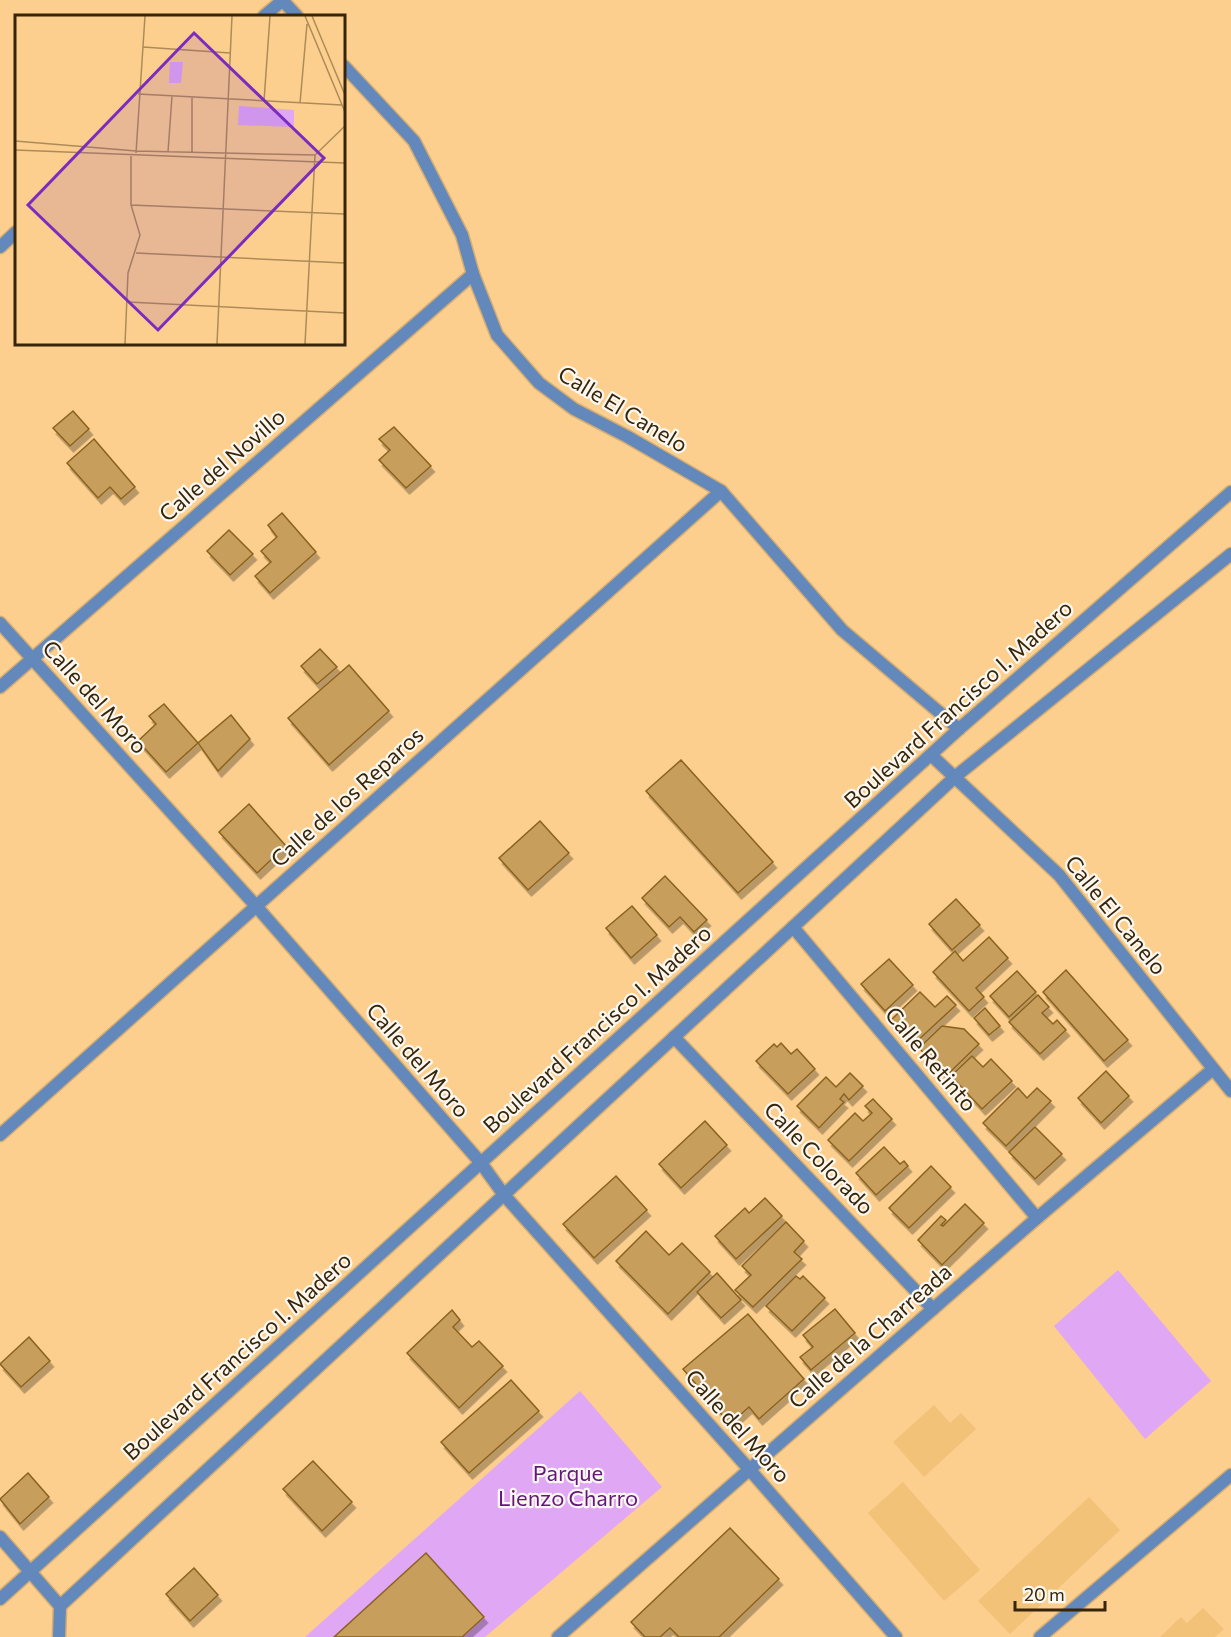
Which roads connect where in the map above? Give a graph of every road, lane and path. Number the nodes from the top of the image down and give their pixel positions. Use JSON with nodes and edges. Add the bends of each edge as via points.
{"nodes":[{"id":1,"x":282,"y":0,"type":"edge"},
{"id":2,"x":265,"y":15,"type":"edge"},
{"id":3,"x":296,"y":15,"type":"edge"},
{"id":4,"x":345,"y":67,"type":"edge"},
{"id":5,"x":15,"y":233,"type":"edge"},
{"id":6,"x":0,"y":247,"type":"edge"},
{"id":7,"x":473,"y":274,"type":"junction"},
{"id":8,"x":722,"y":491,"type":"junction"},
{"id":9,"x":1231,"y":492,"type":"edge"},
{"id":10,"x":1231,"y":554,"type":"edge"},
{"id":11,"x":0,"y":622,"type":"edge"},
{"id":12,"x":32,"y":660,"type":"junction"},
{"id":13,"x":0,"y":687,"type":"edge"},
{"id":14,"x":959,"y":729,"type":"junction"},
{"id":15,"x":932,"y":755,"type":"junction"},
{"id":16,"x":956,"y":776,"type":"junction"},
{"id":17,"x":256,"y":906,"type":"junction"},
{"id":18,"x":793,"y":927,"type":"junction"},
{"id":19,"x":674,"y":1037,"type":"junction"},
{"id":20,"x":1213,"y":1069,"type":"junction"},
{"id":21,"x":1231,"y":1091,"type":"edge"},
{"id":22,"x":0,"y":1135,"type":"edge"},
{"id":23,"x":481,"y":1163,"type":"junction"},
{"id":24,"x":504,"y":1195,"type":"junction"},
{"id":25,"x":1037,"y":1218,"type":"junction"},
{"id":26,"x":933,"y":1309,"type":"junction"},
{"id":27,"x":750,"y":1469,"type":"junction"},
{"id":28,"x":1231,"y":1475,"type":"edge"},
{"id":29,"x":0,"y":1537,"type":"edge"},
{"id":30,"x":30,"y":1572,"type":"junction"},
{"id":31,"x":0,"y":1599,"type":"edge"},
{"id":32,"x":60,"y":1606,"type":"junction"},
{"id":33,"x":564,"y":1635,"type":"edge"},
{"id":34,"x":59,"y":1637,"type":"edge"},
{"id":35,"x":896,"y":1637,"type":"edge"},
{"id":36,"x":1040,"y":1637,"type":"edge"}],
"edges":[{"from":1,"to":2,"type":"street"},
{"from":1,"to":3,"type":"street"},
{"from":4,"to":7,"type":"street","name":"Calle El Canelo","via":[[414,141],[462,235]]},
{"from":5,"to":6,"type":"street"},
{"from":7,"to":8,"type":"street","name":"Calle El Canelo","via":[[497,335],[539,383],[573,409]]},
{"from":7,"to":12,"type":"street","name":"Calle del Novillo"},
{"from":8,"to":14,"type":"street","name":"Calle El Canelo","via":[[842,630]]},
{"from":8,"to":17,"type":"street","name":"Calle de los Reparos"},
{"from":9,"to":14,"type":"street","name":"Boulevard Francisco I. Madero"},
{"from":10,"to":16,"type":"street"},
{"from":11,"to":12,"type":"street","name":"Calle del Moro"},
{"from":12,"to":13,"type":"street","name":"Calle del Novillo"},
{"from":12,"to":17,"type":"street","name":"Calle del Moro"},
{"from":14,"to":15,"type":"street","name":"Boulevard Francisco I. Madero"},
{"from":15,"to":16,"type":"street","name":"Calle El Canelo"},
{"from":15,"to":23,"type":"street","name":"Boulevard Francisco I. Madero"},
{"from":16,"to":18,"type":"street"},
{"from":16,"to":20,"type":"street","name":"Calle El Canelo","via":[[1059,875]]},
{"from":17,"to":22,"type":"street","name":"Calle de los Reparos"},
{"from":17,"to":23,"type":"street","name":"Calle del Moro"},
{"from":18,"to":19,"type":"street"},
{"from":18,"to":25,"type":"street","name":"Calle Retinto"},
{"from":19,"to":24,"type":"street"},
{"from":19,"to":26,"type":"street","name":"Calle Colorado"},
{"from":20,"to":21,"type":"street","name":"Calle El Canelo"},
{"from":20,"to":25,"type":"street","name":"Calle de la Charreada"},
{"from":23,"to":24,"type":"street","name":"Calle del Moro"},
{"from":23,"to":30,"type":"street","name":"Boulevard Francisco I. Madero"},
{"from":24,"to":27,"type":"street","name":"Calle del Moro"},
{"from":24,"to":32,"type":"street"},
{"from":25,"to":26,"type":"street","name":"Calle de la Charreada"},
{"from":26,"to":27,"type":"street","name":"Calle de la Charreada"},
{"from":27,"to":33,"type":"street","name":"Calle de la Charreada"},
{"from":27,"to":35,"type":"street","name":"Calle del Moro"},
{"from":28,"to":36,"type":"street"},
{"from":29,"to":30,"type":"street"},
{"from":30,"to":31,"type":"street","name":"Boulevard Francisco I. Madero"},
{"from":30,"to":32,"type":"street"},
{"from":32,"to":34,"type":"street"}]}
